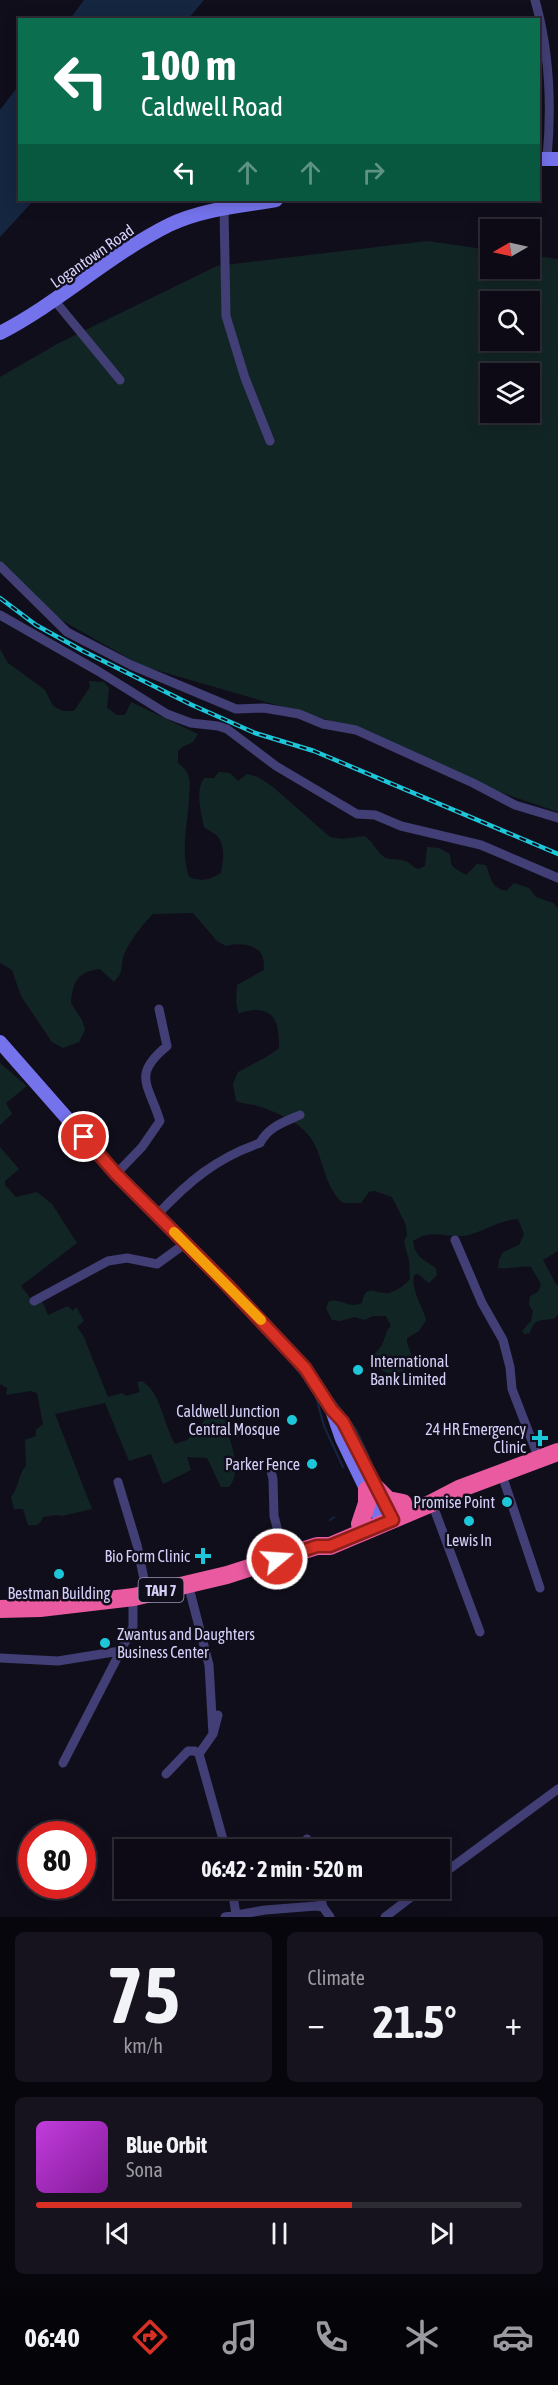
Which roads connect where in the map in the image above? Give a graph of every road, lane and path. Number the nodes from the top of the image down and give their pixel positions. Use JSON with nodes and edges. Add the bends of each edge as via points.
{"nodes":[{"id":1,"x":535,"y":0,"type":"edge"},
{"id":2,"x":539,"y":18,"type":"edge"},
{"id":3,"x":540,"y":22,"type":"edge"},
{"id":4,"x":548,"y":159,"type":"edge"},
{"id":5,"x":261,"y":201,"type":"edge"},
{"id":6,"x":246,"y":202,"type":"edge"},
{"id":7,"x":224,"y":208,"type":"junction"},
{"id":8,"x":55,"y":301,"type":"junction"},
{"id":9,"x":0,"y":333,"type":"edge"},
{"id":10,"x":120,"y":380,"type":"dead end"},
{"id":11,"x":270,"y":441,"type":"dead end"},
{"id":12,"x":0,"y":566,"type":"edge"},
{"id":13,"x":0,"y":615,"type":"edge"},
{"id":14,"x":558,"y":818,"type":"edge"},
{"id":15,"x":558,"y":878,"type":"edge"},
{"id":16,"x":159,"y":1009,"type":"dead end"},
{"id":17,"x":2,"y":1048,"type":"edge"},
{"id":18,"x":300,"y":1115,"type":"dead end"},
{"id":19,"x":116,"y":1174,"type":"junction"},
{"id":20,"x":158,"y":1215,"type":"junction"},
{"id":21,"x":455,"y":1240,"type":"dead end"},
{"id":22,"x":186,"y":1243,"type":"junction"},
{"id":23,"x":34,"y":1301,"type":"dead end"},
{"id":24,"x":558,"y":1452,"type":"edge"},
{"id":25,"x":538,"y":1459,"type":"junction"},
{"id":26,"x":269,"y":1463,"type":"dead end"},
{"id":27,"x":501,"y":1472,"type":"junction"},
{"id":28,"x":118,"y":1482,"type":"dead end"},
{"id":29,"x":372,"y":1489,"type":"junction"},
{"id":30,"x":459,"y":1489,"type":"junction"},
{"id":31,"x":432,"y":1503,"type":"junction"},
{"id":32,"x":389,"y":1514,"type":"junction"},
{"id":33,"x":360,"y":1524,"type":"junction"},
{"id":34,"x":317,"y":1546,"type":"junction"},
{"id":35,"x":277,"y":1559,"type":"junction"},
{"id":36,"x":188,"y":1584,"type":"junction"},
{"id":37,"x":540,"y":1588,"type":"dead end"},
{"id":38,"x":140,"y":1595,"type":"junction"},
{"id":39,"x":0,"y":1609,"type":"edge"},
{"id":40,"x":480,"y":1632,"type":"dead end"},
{"id":41,"x":120,"y":1651,"type":"junction"},
{"id":42,"x":0,"y":1658,"type":"edge"},
{"id":43,"x":218,"y":1715,"type":"dead end"},
{"id":44,"x":213,"y":1734,"type":"junction"},
{"id":45,"x":199,"y":1754,"type":"junction"},
{"id":46,"x":63,"y":1764,"type":"dead end"},
{"id":47,"x":166,"y":1774,"type":"dead end"},
{"id":48,"x":558,"y":1789,"type":"edge"},
{"id":49,"x":223,"y":1839,"type":"edge"},
{"id":50,"x":450,"y":1869,"type":"edge"},
{"id":51,"x":234,"y":1899,"type":"edge"},
{"id":52,"x":321,"y":1899,"type":"edge"},
{"id":53,"x":409,"y":1899,"type":"edge"},
{"id":54,"x":323,"y":1907,"type":"junction"},
{"id":55,"x":236,"y":1915,"type":"junction"},
{"id":56,"x":225,"y":1917,"type":"edge"},
{"id":57,"x":330,"y":1917,"type":"edge"},
{"id":58,"x":385,"y":1917,"type":"edge"}],
"edges":[{"from":1,"to":2,"type":"street"},
{"from":3,"to":4,"type":"street","via":[[550,86]]},
{"from":5,"to":6,"type":"main road","name":"Logantown Road"},
{"from":6,"to":7,"type":"main road","name":"Logantown Road"},
{"from":7,"to":8,"type":"main road","name":"Logantown Road","via":[[171,224],[121,252]]},
{"from":7,"to":11,"type":"street","via":[[226,316]]},
{"from":8,"to":9,"type":"main road","name":"Logantown Road"},
{"from":8,"to":10,"type":"street"},
{"from":12,"to":14,"type":"street","via":[[67,632],[131,665],[236,709],[264,708],[299,714],[323,724],[356,730],[515,805]]},
{"from":13,"to":15,"type":"street","via":[[167,714],[227,729],[276,766],[357,814],[375,815],[401,826],[481,845]]},
{"from":16,"to":19,"type":"street","via":[[167,1046],[151,1060],[144,1078],[160,1121]]},
{"from":17,"to":19,"type":"main road"},
{"from":18,"to":20,"type":"street","via":[[273,1127],[260,1143],[192,1179]]},
{"from":19,"to":20,"type":"main road"},
{"from":20,"to":22,"type":"main road"},
{"from":21,"to":25,"type":"street","via":[[503,1340],[512,1389]]},
{"from":22,"to":23,"type":"street","via":[[157,1263],[128,1258],[108,1261]]},
{"from":22,"to":29,"type":"main road","via":[[305,1368],[332,1410],[342,1439]]},
{"from":24,"to":25,"type":"highway","number":"TAH 7"},
{"from":25,"to":27,"type":"highway","number":"TAH 7"},
{"from":26,"to":35,"type":"street","via":[[279,1535]]},
{"from":27,"to":30,"type":"highway","number":"TAH 7"},
{"from":27,"to":37,"type":"street"},
{"from":28,"to":38,"type":"street","via":[[137,1545]]},
{"from":29,"to":32,"type":"main road"},
{"from":29,"to":32,"type":"highway","via":[[388,1500]]},
{"from":29,"to":33,"type":"highway"},
{"from":30,"to":31,"type":"highway","number":"TAH 7"},
{"from":30,"to":32,"type":"highway","number":"TAH 7","via":[[442,1490]]},
{"from":31,"to":32,"type":"highway","number":"TAH 7"},
{"from":31,"to":40,"type":"street"},
{"from":32,"to":33,"type":"highway","number":"TAH 7"},
{"from":32,"to":34,"type":"highway","number":"TAH 7","via":[[330,1546]]},
{"from":33,"to":34,"type":"highway","number":"TAH 7","via":[[335,1533]]},
{"from":34,"to":35,"type":"highway","number":"TAH 7"},
{"from":35,"to":36,"type":"highway","number":"TAH 7"},
{"from":36,"to":38,"type":"highway","number":"TAH 7"},
{"from":36,"to":44,"type":"street","via":[[208,1665]]},
{"from":38,"to":39,"type":"highway","number":"TAH 7"},
{"from":38,"to":41,"type":"street","via":[[134,1627]]},
{"from":41,"to":42,"type":"street","via":[[58,1661]]},
{"from":41,"to":46,"type":"street"},
{"from":43,"to":44,"type":"street"},
{"from":44,"to":45,"type":"street"},
{"from":45,"to":47,"type":"street","via":[[188,1751]]},
{"from":45,"to":49,"type":"street"},
{"from":48,"to":50,"type":"street"},
{"from":51,"to":55,"type":"street"},
{"from":52,"to":54,"type":"street"},
{"from":53,"to":58,"type":"street"},
{"from":54,"to":55,"type":"street"},
{"from":54,"to":57,"type":"street"},
{"from":55,"to":56,"type":"street"}]}
